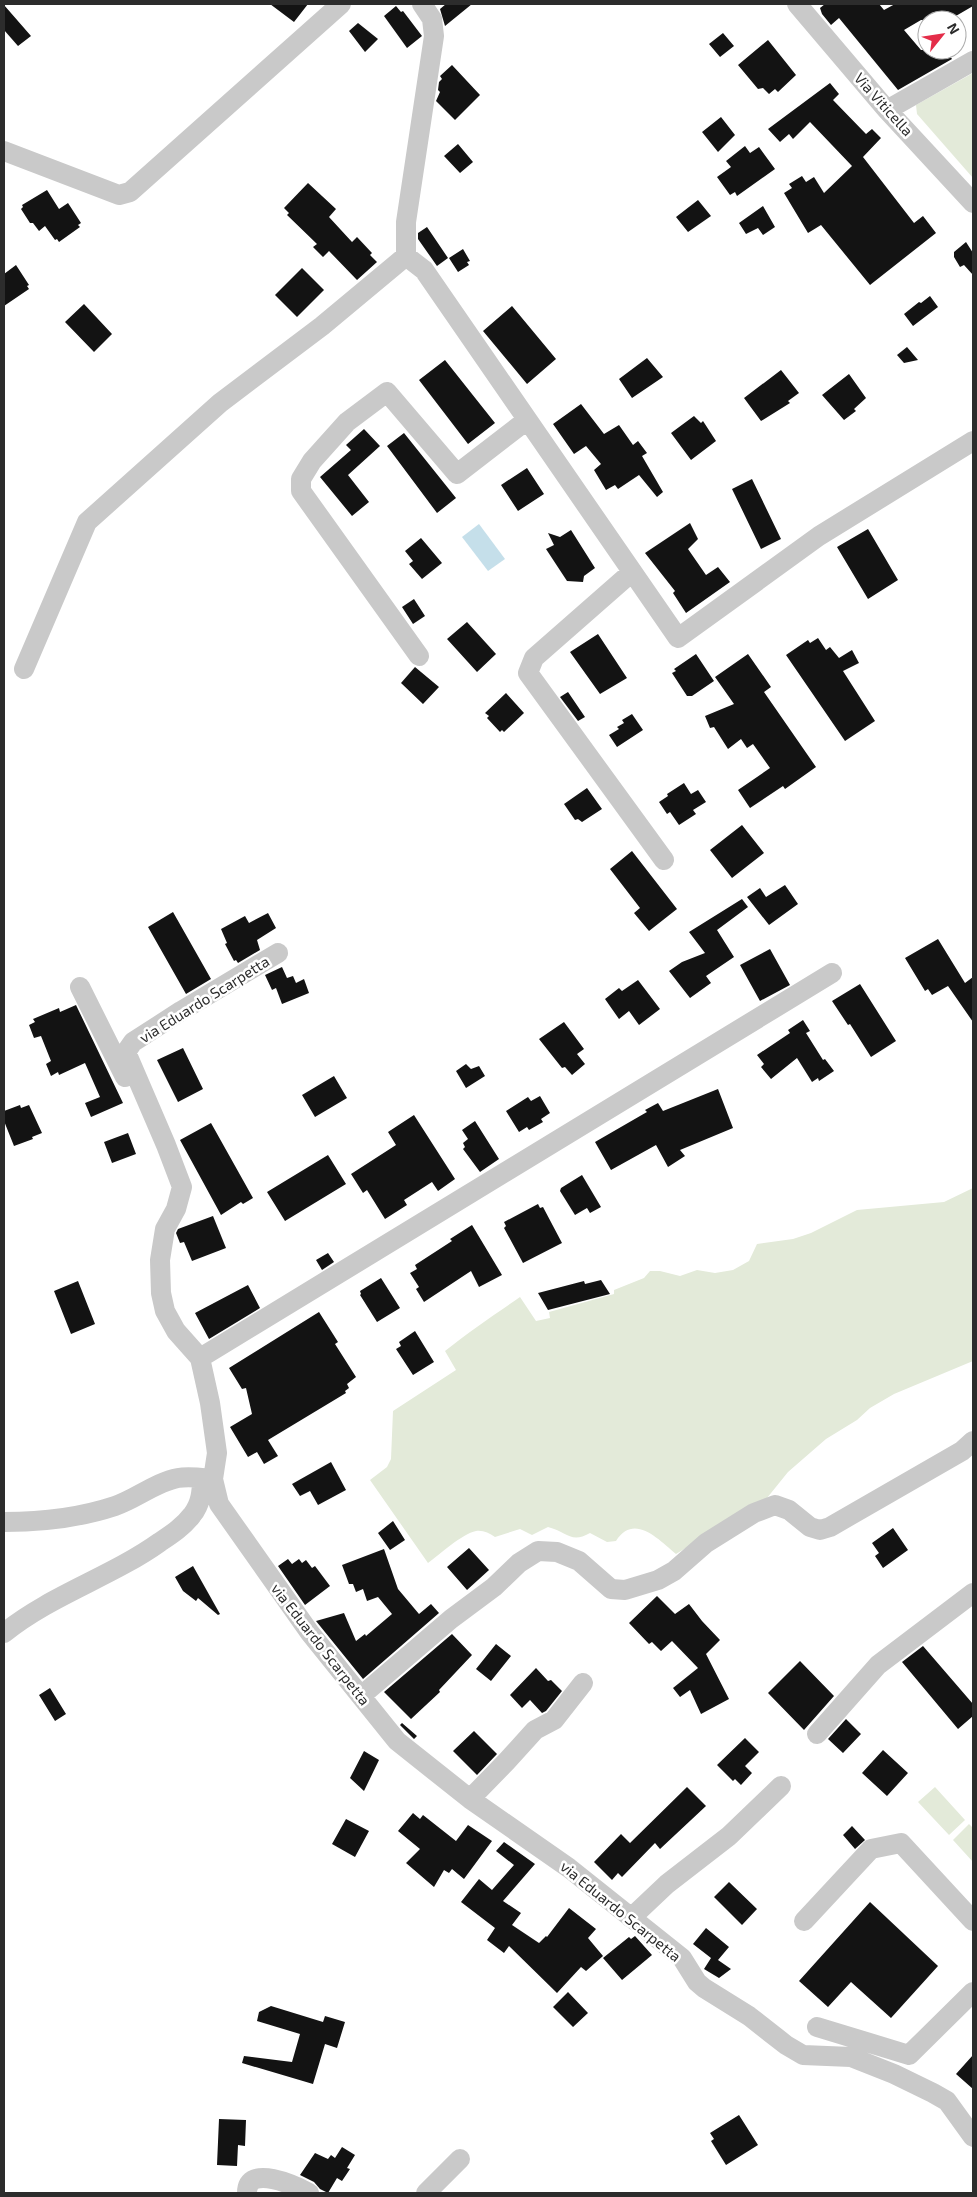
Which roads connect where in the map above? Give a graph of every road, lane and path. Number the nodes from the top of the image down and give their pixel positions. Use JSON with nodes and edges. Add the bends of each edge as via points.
{"nodes":[{"id":1,"x":342,"y":4,"type":"edge"},
{"id":2,"x":422,"y":4,"type":"edge"},
{"id":3,"x":797,"y":4,"type":"edge"},
{"id":4,"x":973,"y":61,"type":"edge"},
{"id":5,"x":887,"y":110,"type":"junction"},
{"id":6,"x":4,"y":151,"type":"edge"},
{"id":7,"x":973,"y":203,"type":"edge"},
{"id":8,"x":406,"y":256,"type":"junction"},
{"id":9,"x":527,"y":420,"type":"junction"},
{"id":10,"x":973,"y":441,"type":"edge"},
{"id":11,"x":632,"y":572,"type":"junction"},
{"id":12,"x":418,"y":656,"type":"dead end"},
{"id":13,"x":24,"y":669,"type":"dead end"},
{"id":14,"x":664,"y":860,"type":"dead end"},
{"id":15,"x":278,"y":952,"type":"dead end"},
{"id":16,"x":832,"y":973,"type":"dead end"},
{"id":17,"x":80,"y":988,"type":"dead end"},
{"id":18,"x":176,"y":1210,"type":"junction"},
{"id":19,"x":200,"y":1358,"type":"junction"},
{"id":20,"x":973,"y":1441,"type":"edge"},
{"id":21,"x":208,"y":1479,"type":"junction"},
{"id":22,"x":4,"y":1522,"type":"edge"},
{"id":23,"x":973,"y":1592,"type":"edge"},
{"id":24,"x":4,"y":1633,"type":"edge"},
{"id":25,"x":584,"y":1682,"type":"dead end"},
{"id":26,"x":361,"y":1696,"type":"junction"},
{"id":27,"x":817,"y":1734,"type":"dead end"},
{"id":28,"x":781,"y":1786,"type":"dead end"},
{"id":29,"x":470,"y":1798,"type":"junction"},
{"id":30,"x":631,"y":1918,"type":"junction"},
{"id":31,"x":804,"y":1921,"type":"dead end"},
{"id":32,"x":973,"y":1921,"type":"edge"},
{"id":33,"x":973,"y":1992,"type":"edge"},
{"id":34,"x":817,"y":2027,"type":"dead end"},
{"id":35,"x":973,"y":2137,"type":"edge"},
{"id":36,"x":460,"y":2159,"type":"dead end"},
{"id":37,"x":247,"y":2193,"type":"edge"},
{"id":38,"x":309,"y":2193,"type":"edge"},
{"id":39,"x":426,"y":2193,"type":"edge"}],
"edges":[{"from":1,"to":6,"type":"street","via":[[130,192],[119,195]]},
{"from":2,"to":8,"type":"street","via":[[432,19],[434,36],[406,222]]},
{"from":3,"to":5,"type":"street","name":"Via Viticella"},
{"from":4,"to":5,"type":"street"},
{"from":5,"to":7,"type":"street","name":"Via Viticella"},
{"from":8,"to":9,"type":"street","via":[[424,270]]},
{"from":8,"to":13,"type":"street","via":[[322,326],[220,403],[88,522]]},
{"from":9,"to":11,"type":"street"},
{"from":9,"to":12,"type":"street","via":[[457,474],[387,392],[347,422],[300,479],[302,491]]},
{"from":10,"to":11,"type":"street","via":[[819,536],[678,638]]},
{"from":11,"to":14,"type":"street","via":[[534,658],[528,673]]},
{"from":15,"to":18,"type":"street","name":"via Eduardo Scarpetta","via":[[133,1042],[126,1052],[182,1187]]},
{"from":16,"to":19,"type":"street"},
{"from":17,"to":18,"type":"street","via":[[142,1113]]},
{"from":18,"to":19,"type":"street","name":"via Eduardo Scarpetta","via":[[165,1229],[160,1260],[160,1293],[164,1311],[176,1331]]},
{"from":19,"to":21,"type":"street","name":"via Eduardo Scarpetta","via":[[217,1453]]},
{"from":20,"to":26,"type":"street","via":[[962,1451],[830,1527],[820,1530],[810,1527],[789,1510],[775,1506],[754,1513],[706,1543],[666,1576],[625,1590],[611,1589],[579,1561],[556,1552],[538,1551],[519,1563]]},
{"from":21,"to":22,"type":"street","via":[[168,1481],[116,1505],[92,1512],[41,1522]]},
{"from":21,"to":24,"type":"street","via":[[193,1514],[179,1529],[149,1550],[19,1621]]},
{"from":21,"to":26,"type":"street","name":"via Eduardo Scarpetta","via":[[219,1504],[250,1551]]},
{"from":23,"to":27,"type":"street","via":[[878,1665]]},
{"from":25,"to":29,"type":"street","via":[[554,1720],[535,1730]]},
{"from":26,"to":29,"type":"street","name":"via Eduardo Scarpetta","via":[[397,1741]]},
{"from":28,"to":30,"type":"street","via":[[729,1836],[667,1884]]},
{"from":29,"to":30,"type":"street","name":"via Eduardo Scarpetta"},
{"from":30,"to":35,"type":"street","name":"via Eduardo Scarpetta","via":[[682,1958],[704,1988],[749,2016],[786,2045],[804,2055],[851,2057],[934,2093],[947,2101]]},
{"from":31,"to":32,"type":"street","via":[[872,1850],[902,1843]]},
{"from":33,"to":34,"type":"street","via":[[908,2055]]},
{"from":36,"to":39,"type":"street"},
{"from":37,"to":38,"type":"street","via":[[252,2181],[271,2178]]}]}
